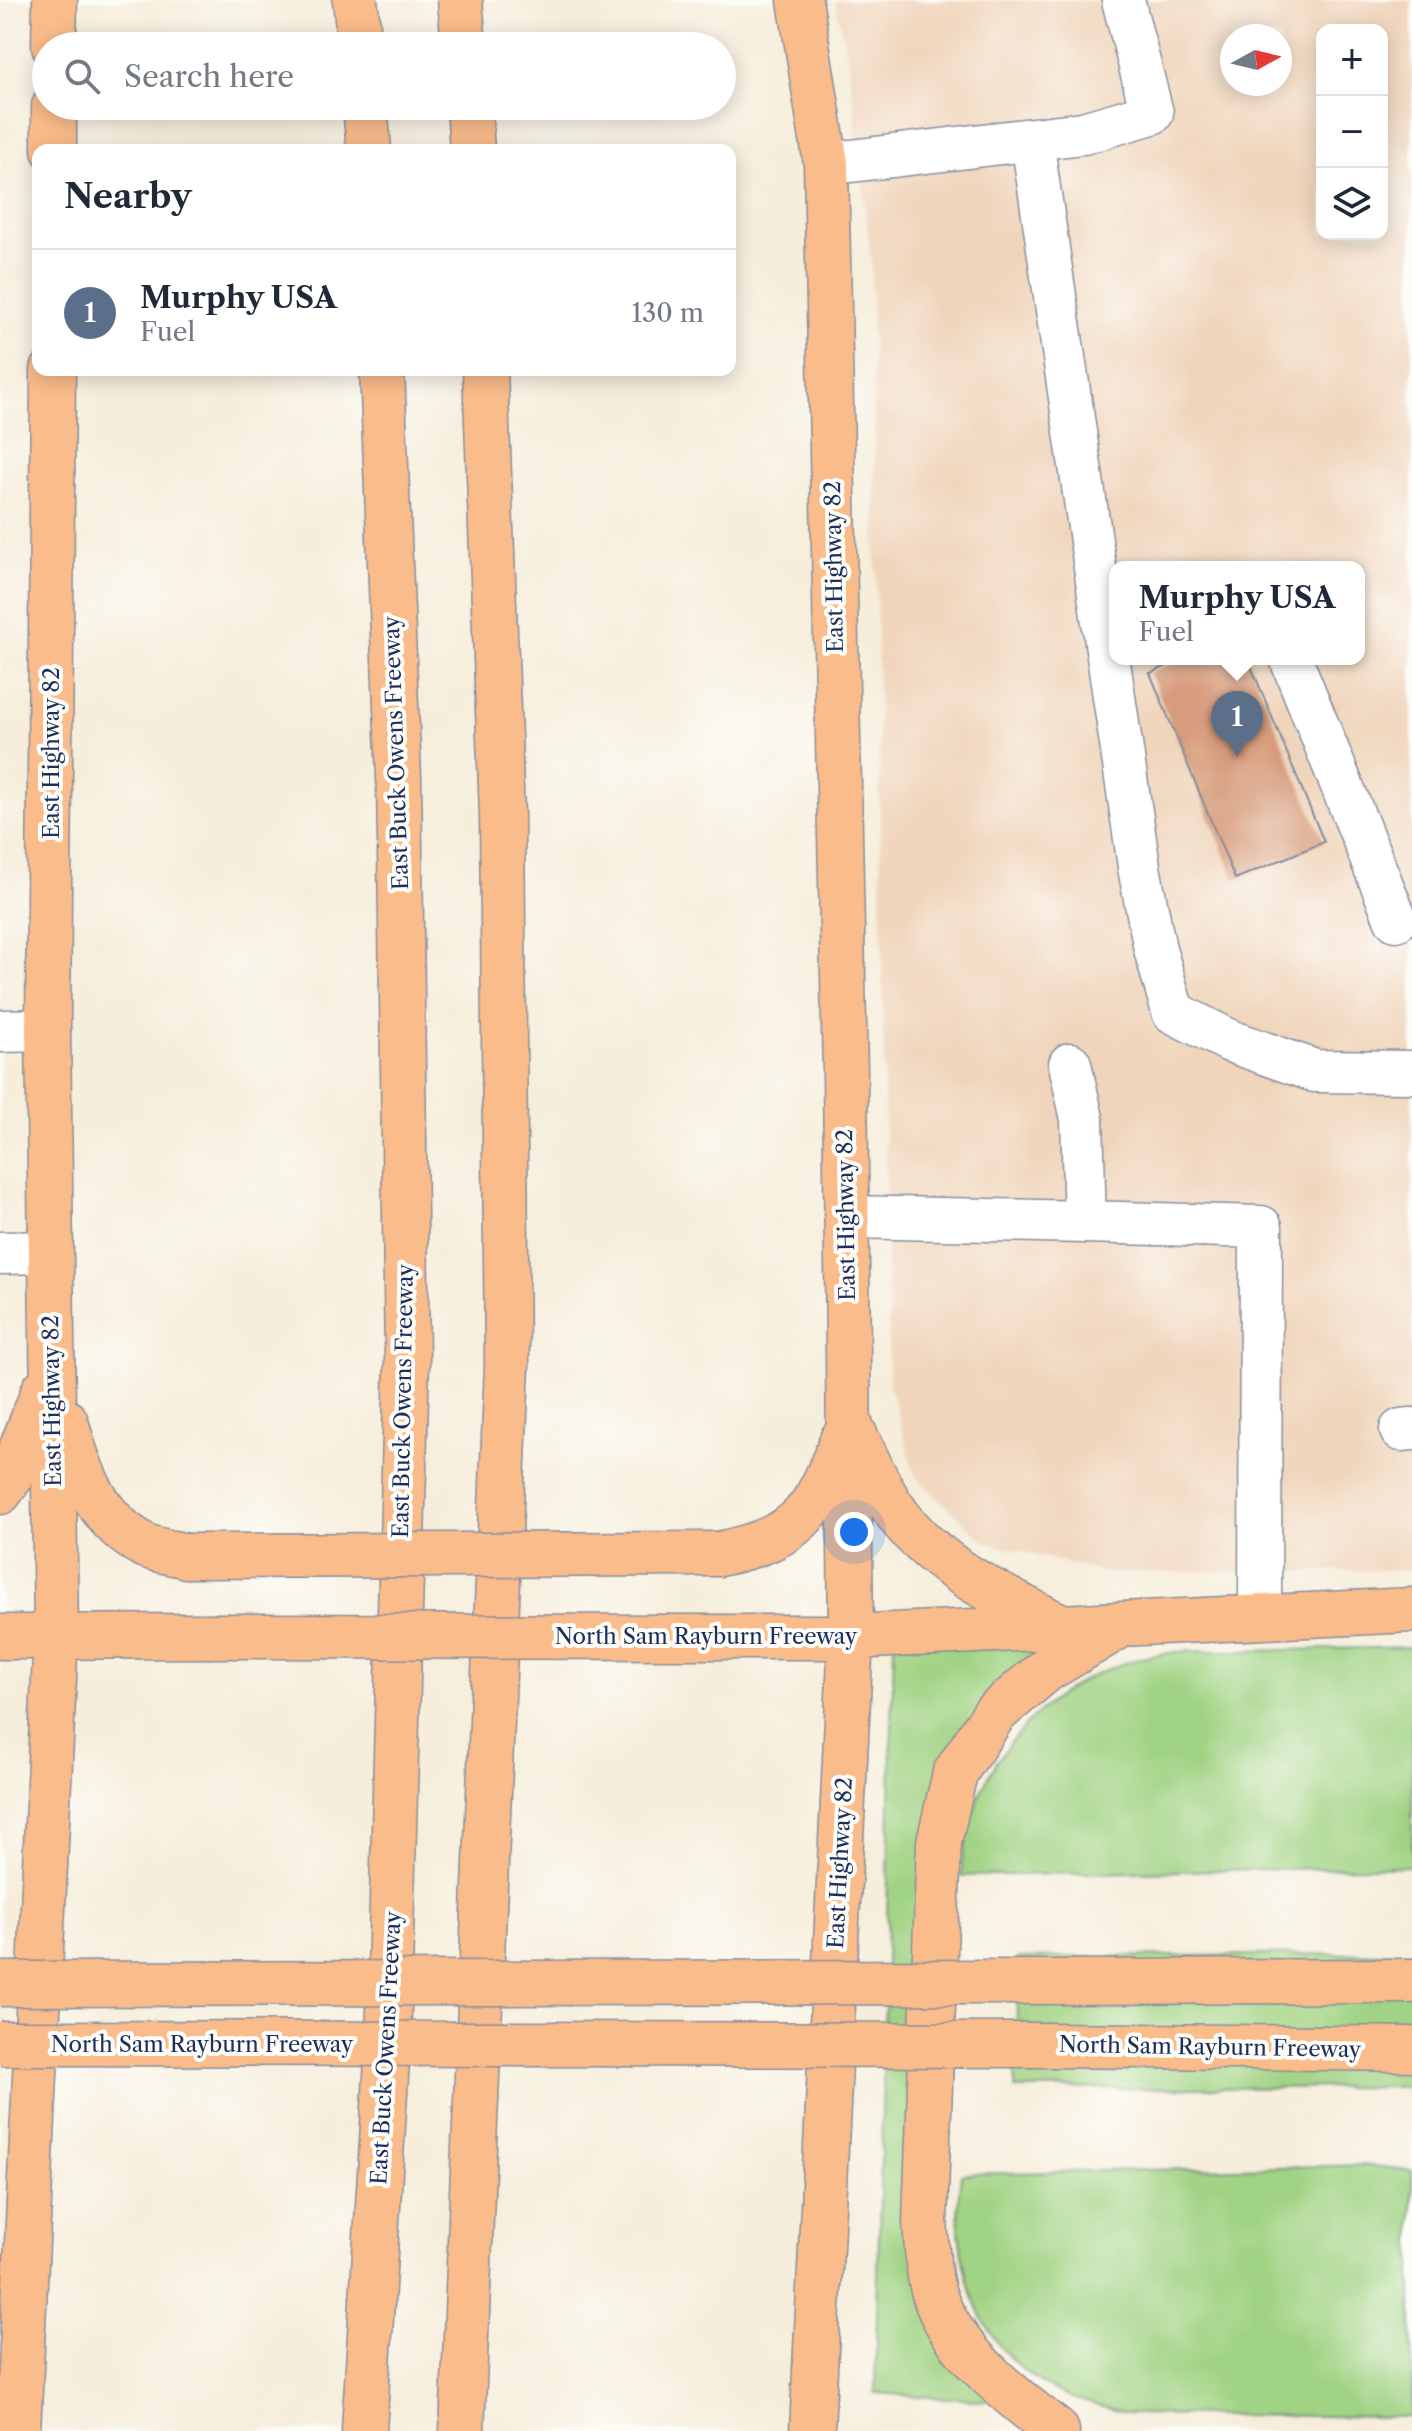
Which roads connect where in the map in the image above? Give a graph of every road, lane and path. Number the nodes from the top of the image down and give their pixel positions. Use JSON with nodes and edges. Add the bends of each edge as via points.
{"nodes":[{"id":1,"x":55,"y":0,"type":"edge"},
{"id":2,"x":355,"y":0,"type":"edge"},
{"id":3,"x":460,"y":0,"type":"edge"},
{"id":4,"x":800,"y":0,"type":"edge"},
{"id":5,"x":1123,"y":0,"type":"edge"},
{"id":6,"x":54,"y":32,"type":"edge"},
{"id":7,"x":358,"y":32,"type":"edge"},
{"id":8,"x":463,"y":32,"type":"edge"},
{"id":9,"x":54,"y":120,"type":"edge"},
{"id":10,"x":366,"y":120,"type":"edge"},
{"id":11,"x":470,"y":120,"type":"edge"},
{"id":12,"x":1032,"y":140,"type":"junction"},
{"id":13,"x":54,"y":144,"type":"edge"},
{"id":14,"x":368,"y":144,"type":"edge"},
{"id":15,"x":472,"y":144,"type":"edge"},
{"id":16,"x":826,"y":164,"type":"junction"},
{"id":17,"x":53,"y":376,"type":"edge"},
{"id":18,"x":382,"y":376,"type":"edge"},
{"id":19,"x":485,"y":376,"type":"edge"},
{"id":20,"x":1109,"y":663,"type":"edge"},
{"id":21,"x":1109,"y":665,"type":"edge"},
{"id":22,"x":1293,"y":665,"type":"edge"},
{"id":23,"x":1396,"y":920,"type":"dead end"},
{"id":24,"x":48,"y":1030,"type":"junction"},
{"id":25,"x":0,"y":1031,"type":"edge"},
{"id":26,"x":1070,"y":1064,"type":"dead end"},
{"id":27,"x":1412,"y":1072,"type":"edge"},
{"id":28,"x":846,"y":1217,"type":"junction"},
{"id":29,"x":1085,"y":1222,"type":"junction"},
{"id":30,"x":50,"y":1252,"type":"junction"},
{"id":31,"x":0,"y":1253,"type":"edge"},
{"id":32,"x":52,"y":1369,"type":"junction"},
{"id":33,"x":849,"y":1423,"type":"junction"},
{"id":34,"x":0,"y":1492,"type":"edge"},
{"id":35,"x":1412,"y":1610,"type":"edge"},
{"id":36,"x":1260,"y":1617,"type":"junction"},
{"id":37,"x":1123,"y":1624,"type":"junction"},
{"id":38,"x":1061,"y":1626,"type":"junction"},
{"id":39,"x":56,"y":1636,"type":"junction"},
{"id":40,"x":0,"y":1637,"type":"edge"},
{"id":41,"x":851,"y":1637,"type":"junction"},
{"id":42,"x":1412,"y":1981,"type":"edge"},
{"id":43,"x":0,"y":1984,"type":"edge"},
{"id":44,"x":0,"y":2043,"type":"edge"},
{"id":45,"x":1412,"y":2049,"type":"edge"},
{"id":46,"x":18,"y":2431,"type":"edge"},
{"id":47,"x":364,"y":2431,"type":"edge"},
{"id":48,"x":462,"y":2431,"type":"edge"},
{"id":49,"x":812,"y":2431,"type":"edge"},
{"id":50,"x":1057,"y":2431,"type":"edge"}],
"edges":[{"from":1,"to":6,"type":"main road"},
{"from":2,"to":7,"type":"main road"},
{"from":3,"to":8,"type":"main road"},
{"from":4,"to":16,"type":"main road","name":"East Highway 82"},
{"from":5,"to":12,"type":"lane","via":[[1152,113],[1083,133]]},
{"from":9,"to":13,"type":"main road"},
{"from":10,"to":14,"type":"main road"},
{"from":11,"to":15,"type":"main road"},
{"from":12,"to":16,"type":"lane"},
{"from":12,"to":20,"type":"lane"},
{"from":16,"to":28,"type":"main road","name":"East Highway 82"},
{"from":17,"to":24,"type":"main road","name":"East Highway 82"},
{"from":18,"to":47,"type":"main road","name":"East Buck Owens Freeway","via":[[399,793],[407,1361],[388,2044]]},
{"from":19,"to":48,"type":"main road","via":[[502,815],[507,1366]]},
{"from":21,"to":27,"type":"lane","via":[[1140,873],[1173,1012],[1230,1041],[1315,1071]]},
{"from":22,"to":23,"type":"lane"},
{"from":24,"to":25,"type":"lane"},
{"from":24,"to":30,"type":"main road","name":"East Highway 82"},
{"from":26,"to":29,"type":"lane","via":[[1082,1119]]},
{"from":28,"to":29,"type":"lane"},
{"from":28,"to":33,"type":"main road","name":"East Highway 82"},
{"from":29,"to":36,"type":"lane","via":[[1261,1227]]},
{"from":30,"to":31,"type":"lane"},
{"from":30,"to":32,"type":"main road","name":"East Highway 82"},
{"from":32,"to":33,"type":"main road","bridge":true,"via":[[81,1475],[113,1523],[145,1545],[186,1556],[719,1554],[761,1545],[792,1528],[821,1492]]},
{"from":32,"to":34,"type":"main road"},
{"from":32,"to":39,"type":"main road","name":"East Highway 82"},
{"from":33,"to":38,"type":"main road","via":[[892,1506],[921,1542],[978,1585]]},
{"from":33,"to":41,"type":"main road","name":"East Highway 82"},
{"from":35,"to":36,"type":"main road","name":"North Sam Rayburn Freeway"},
{"from":36,"to":37,"type":"main road","name":"North Sam Rayburn Freeway"},
{"from":37,"to":38,"type":"main road","name":"North Sam Rayburn Freeway"},
{"from":37,"to":50,"type":"main road","via":[[1046,1670],[995,1713],[955,1773],[939,1842],[925,2220],[929,2267],[936,2300],[951,2328],[1016,2399]]},
{"from":38,"to":41,"type":"main road","name":"North Sam Rayburn Freeway"},
{"from":39,"to":40,"type":"main road","name":"North Sam Rayburn Freeway"},
{"from":39,"to":41,"type":"main road","name":"North Sam Rayburn Freeway","bridge":true},
{"from":39,"to":46,"type":"main road","name":"East Highway 82"},
{"from":41,"to":49,"type":"main road","name":"East Highway 82"},
{"from":42,"to":43,"type":"main road","bridge":true},
{"from":44,"to":45,"type":"main road","name":"North Sam Rayburn Freeway","bridge":true}]}
